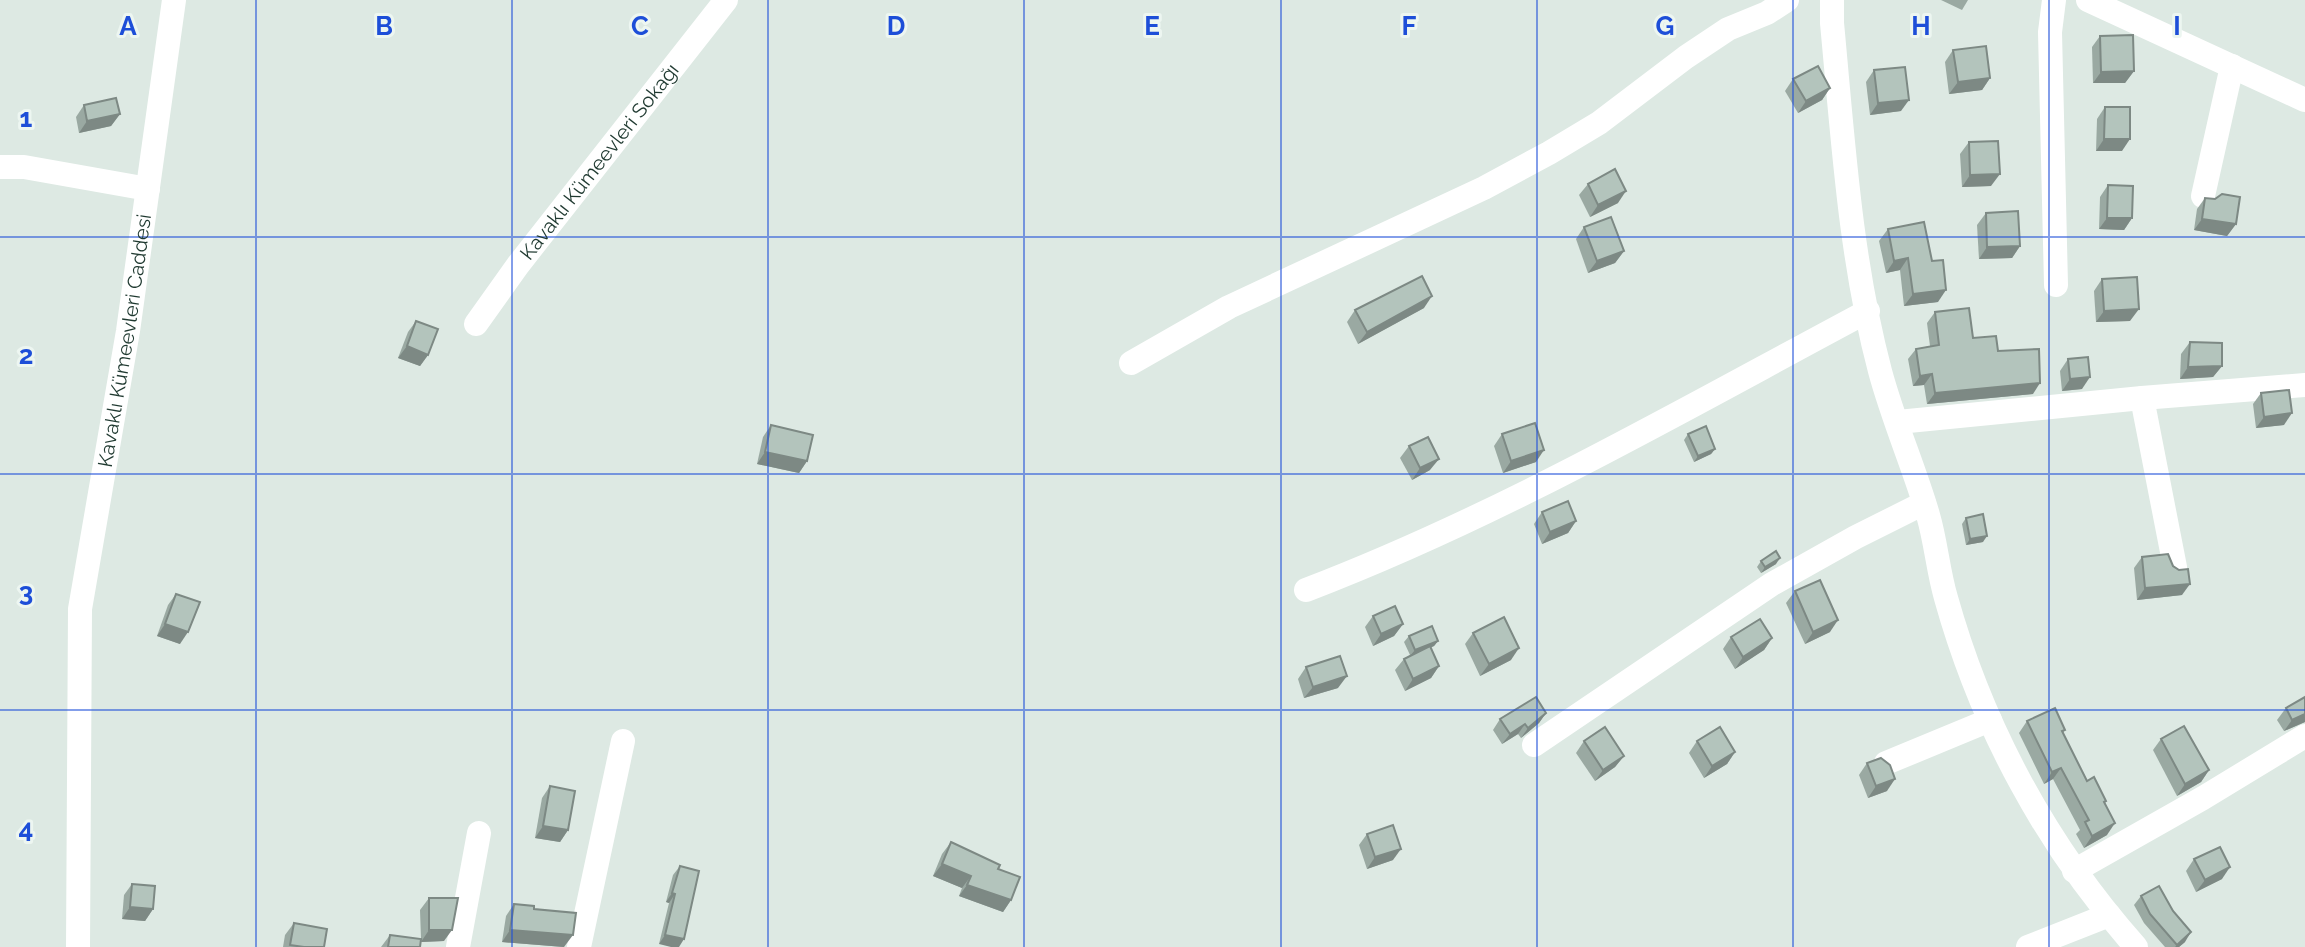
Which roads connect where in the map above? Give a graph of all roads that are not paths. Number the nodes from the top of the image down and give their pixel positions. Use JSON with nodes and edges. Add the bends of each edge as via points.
{"nodes":[{"id":1,"x":174,"y":0,"type":"edge"},
{"id":2,"x":726,"y":0,"type":"edge"},
{"id":3,"x":1787,"y":0,"type":"edge"},
{"id":4,"x":1832,"y":0,"type":"edge"},
{"id":5,"x":2054,"y":0,"type":"edge"},
{"id":6,"x":2088,"y":0,"type":"edge"},
{"id":7,"x":2232,"y":66,"type":"junction"},
{"id":8,"x":2305,"y":100,"type":"edge"},
{"id":9,"x":0,"y":167,"type":"edge"},
{"id":10,"x":148,"y":189,"type":"junction"},
{"id":11,"x":2203,"y":196,"type":"edge"},
{"id":12,"x":2056,"y":285,"type":"dead end"},
{"id":13,"x":1868,"y":311,"type":"junction"},
{"id":14,"x":476,"y":324,"type":"dead end"},
{"id":15,"x":1131,"y":363,"type":"dead end"},
{"id":16,"x":2305,"y":385,"type":"edge"},
{"id":17,"x":2142,"y":398,"type":"junction"},
{"id":18,"x":1898,"y":422,"type":"junction"},
{"id":19,"x":1924,"y":503,"type":"junction"},
{"id":20,"x":2175,"y":567,"type":"edge"},
{"id":21,"x":1306,"y":590,"type":"dead end"},
{"id":22,"x":1990,"y":720,"type":"junction"},
{"id":23,"x":2305,"y":736,"type":"edge"},
{"id":24,"x":623,"y":741,"type":"dead end"},
{"id":25,"x":1534,"y":745,"type":"dead end"},
{"id":26,"x":1886,"y":763,"type":"edge"},
{"id":27,"x":479,"y":833,"type":"dead end"},
{"id":28,"x":2074,"y":871,"type":"junction"},
{"id":29,"x":2109,"y":915,"type":"junction"},
{"id":30,"x":78,"y":947,"type":"edge"},
{"id":31,"x":458,"y":947,"type":"edge"},
{"id":32,"x":579,"y":947,"type":"edge"},
{"id":33,"x":2028,"y":947,"type":"edge"},
{"id":34,"x":2136,"y":947,"type":"edge"}],
"edges":[{"from":1,"to":10,"type":"street","name":"Kavaklı Kümeevleri Caddesi"},
{"from":2,"to":14,"type":"street","name":"Kavaklı Kümeevleri Sokağı"},
{"from":3,"to":15,"type":"street","via":[[1728,29],[1549,153],[1229,307]]},
{"from":4,"to":13,"type":"street","via":[[1853,233]]},
{"from":5,"to":12,"type":"street","via":[[2050,32]]},
{"from":6,"to":7,"type":"street"},
{"from":7,"to":8,"type":"street"},
{"from":7,"to":11,"type":"street"},
{"from":9,"to":10,"type":"street"},
{"from":10,"to":30,"type":"street","name":"Kavaklı Kümeevleri Caddesi","via":[[80,609]]},
{"from":13,"to":18,"type":"street","via":[[1880,372]]},
{"from":13,"to":21,"type":"street","via":[[1540,487]]},
{"from":16,"to":17,"type":"street"},
{"from":17,"to":18,"type":"street"},
{"from":17,"to":20,"type":"street"},
{"from":18,"to":19,"type":"street"},
{"from":19,"to":22,"type":"street","via":[[1945,596]]},
{"from":19,"to":25,"type":"street","via":[[1772,584]]},
{"from":22,"to":26,"type":"street"},
{"from":22,"to":28,"type":"street","via":[[2033,807]]},
{"from":23,"to":28,"type":"street"},
{"from":24,"to":32,"type":"street"},
{"from":27,"to":31,"type":"street"},
{"from":28,"to":29,"type":"street"},
{"from":29,"to":33,"type":"street"},
{"from":29,"to":34,"type":"street"}]}
